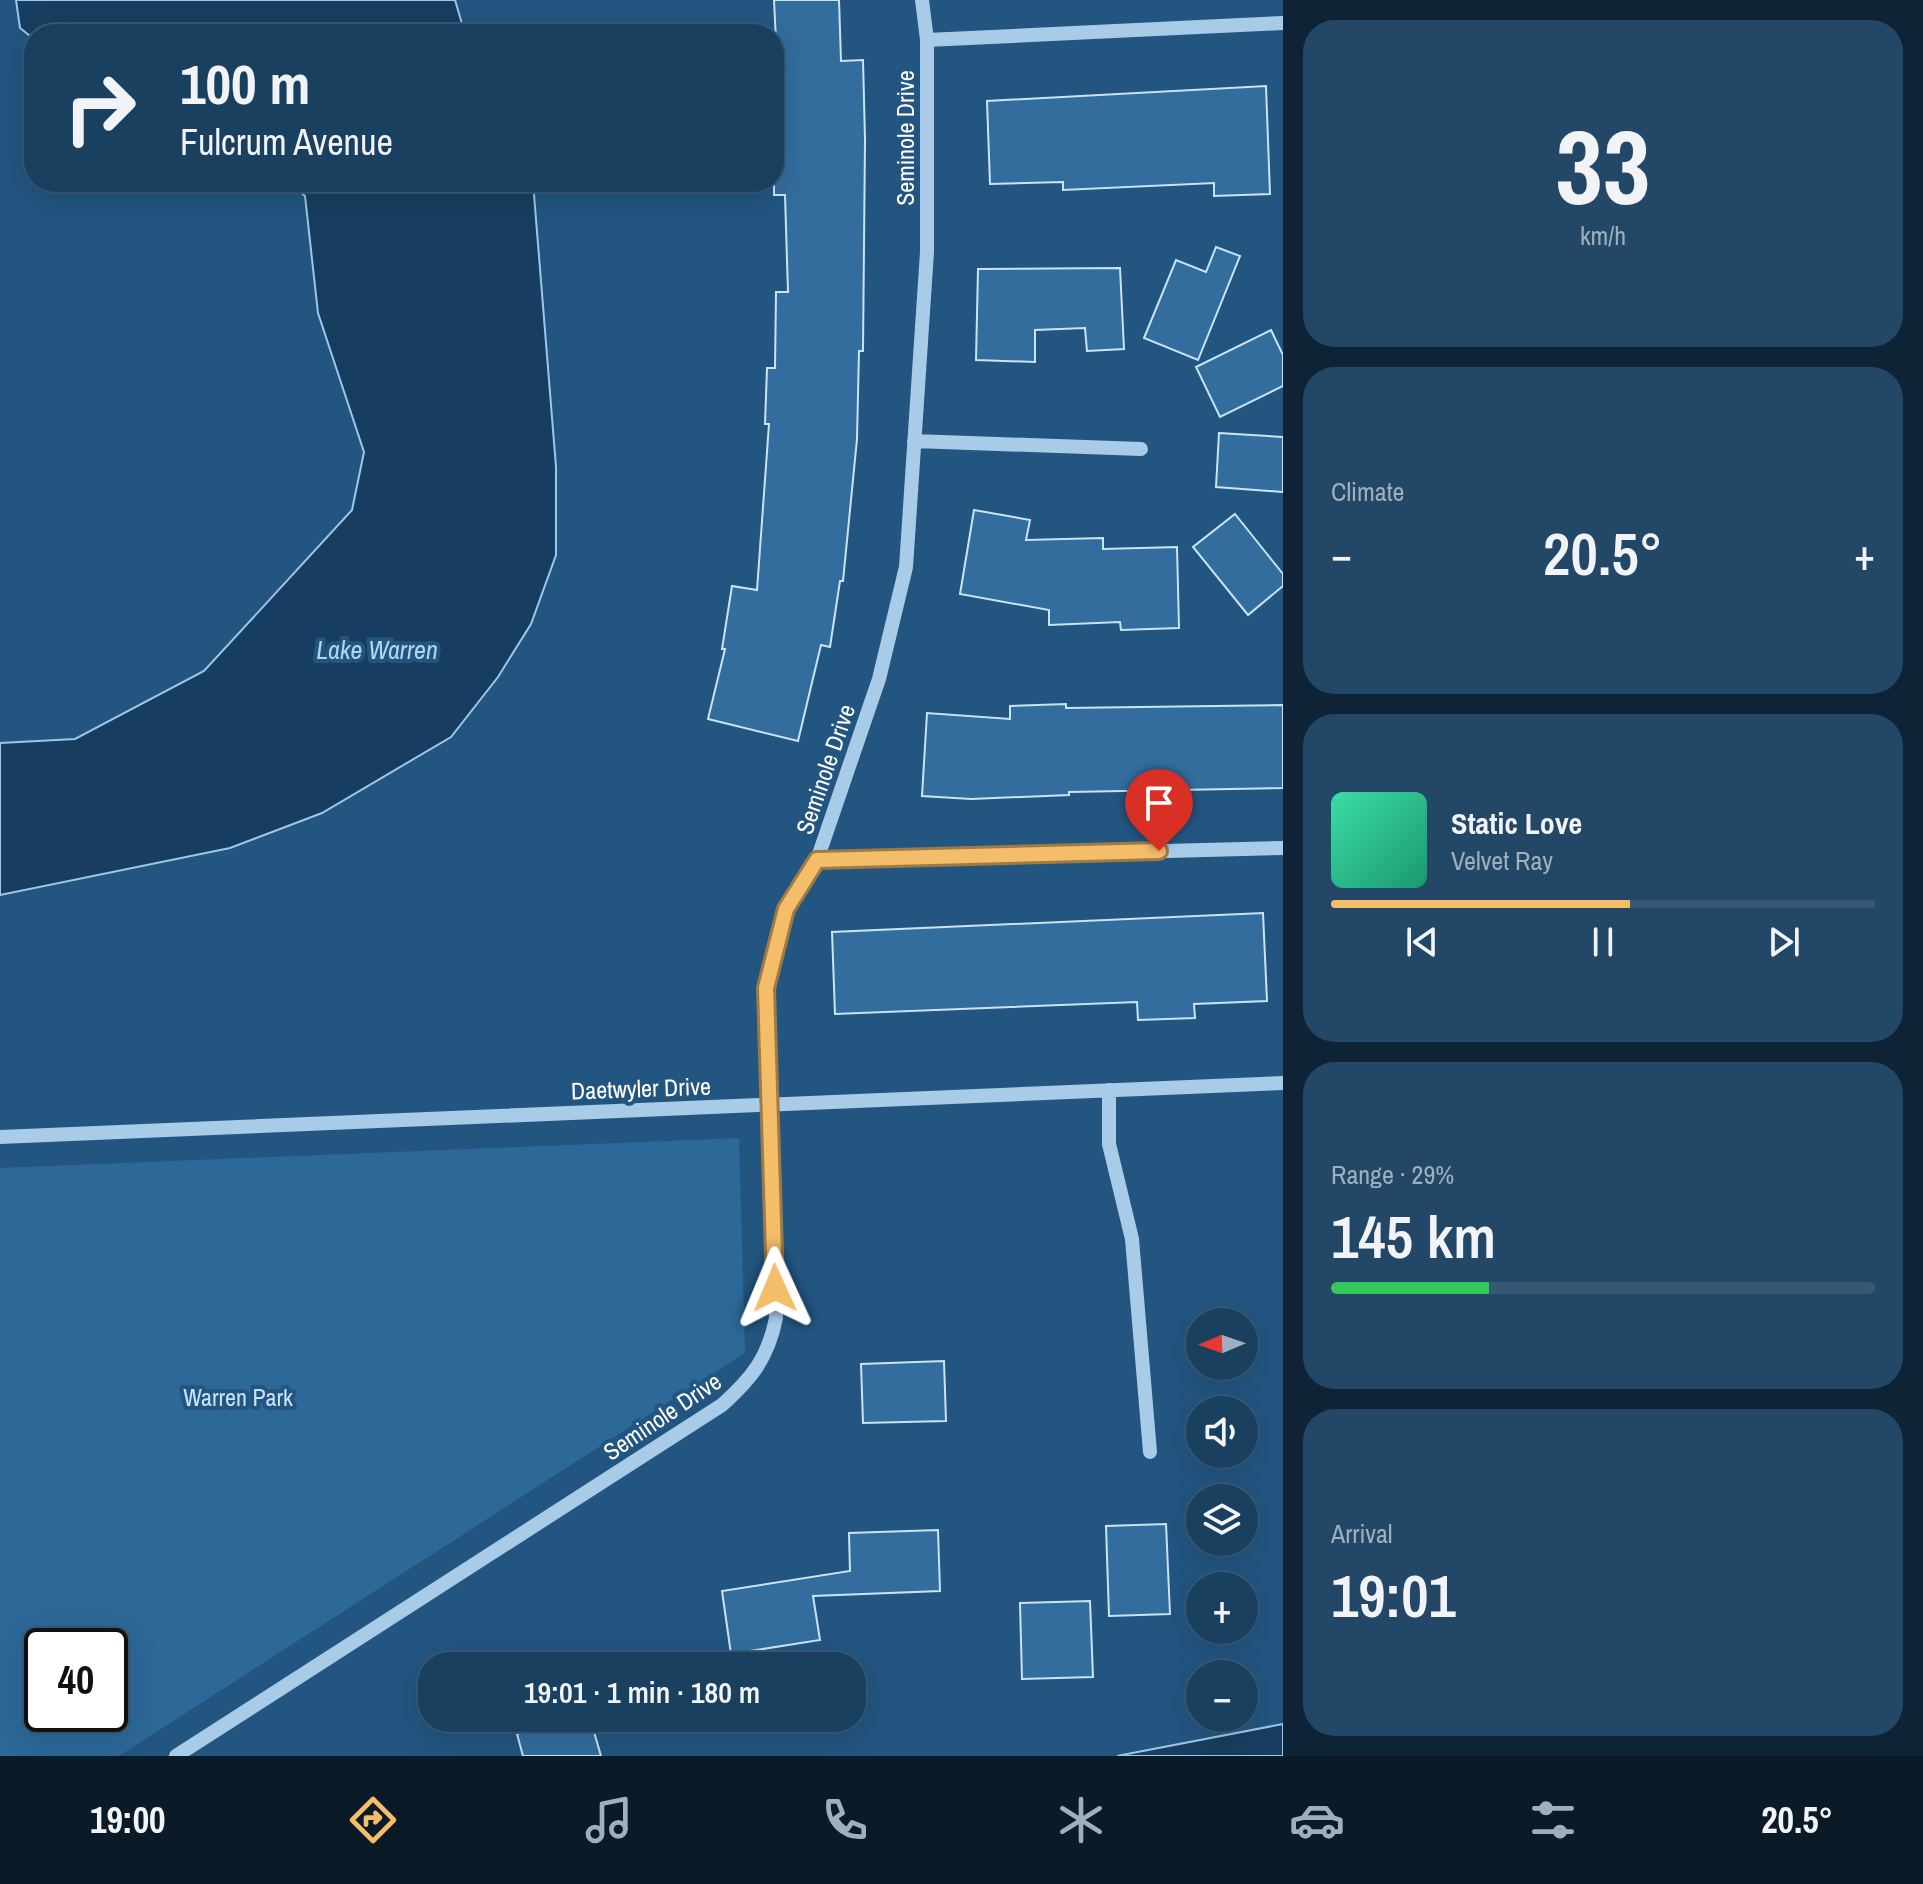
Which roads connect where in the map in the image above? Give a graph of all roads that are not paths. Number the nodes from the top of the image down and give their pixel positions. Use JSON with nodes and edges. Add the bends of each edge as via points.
{"nodes":[{"id":1,"x":922,"y":0,"type":"edge"},
{"id":2,"x":1283,"y":23,"type":"edge"},
{"id":3,"x":927,"y":40,"type":"junction"},
{"id":4,"x":914,"y":441,"type":"junction"},
{"id":5,"x":1141,"y":449,"type":"dead end"},
{"id":6,"x":1283,"y":848,"type":"edge"},
{"id":7,"x":817,"y":860,"type":"junction"},
{"id":8,"x":1283,"y":1083,"type":"edge"},
{"id":9,"x":1109,"y":1090,"type":"junction"},
{"id":10,"x":770,"y":1105,"type":"junction"},
{"id":11,"x":0,"y":1137,"type":"edge"},
{"id":12,"x":1150,"y":1452,"type":"dead end"},
{"id":13,"x":176,"y":1756,"type":"edge"}],
"edges":[{"from":1,"to":3,"type":"street","name":"Seminole Drive"},
{"from":2,"to":3,"type":"street"},
{"from":3,"to":4,"type":"street","name":"Seminole Drive","via":[[927,252]]},
{"from":4,"to":5,"type":"street"},
{"from":4,"to":7,"type":"street","name":"Seminole Drive","via":[[902,581],[879,679]]},
{"from":6,"to":7,"type":"street"},
{"from":7,"to":10,"type":"street","name":"Seminole Drive","via":[[786,909],[766,988]]},
{"from":8,"to":9,"type":"street","name":"Daetwyler Drive"},
{"from":9,"to":10,"type":"street","name":"Daetwyler Drive"},
{"from":9,"to":12,"type":"street","via":[[1109,1144],[1134,1253]]},
{"from":10,"to":11,"type":"street","name":"Daetwyler Drive"},
{"from":10,"to":13,"type":"street","name":"Seminole Drive","via":[[776,1318],[770,1347],[754,1376],[722,1405]]}]}
